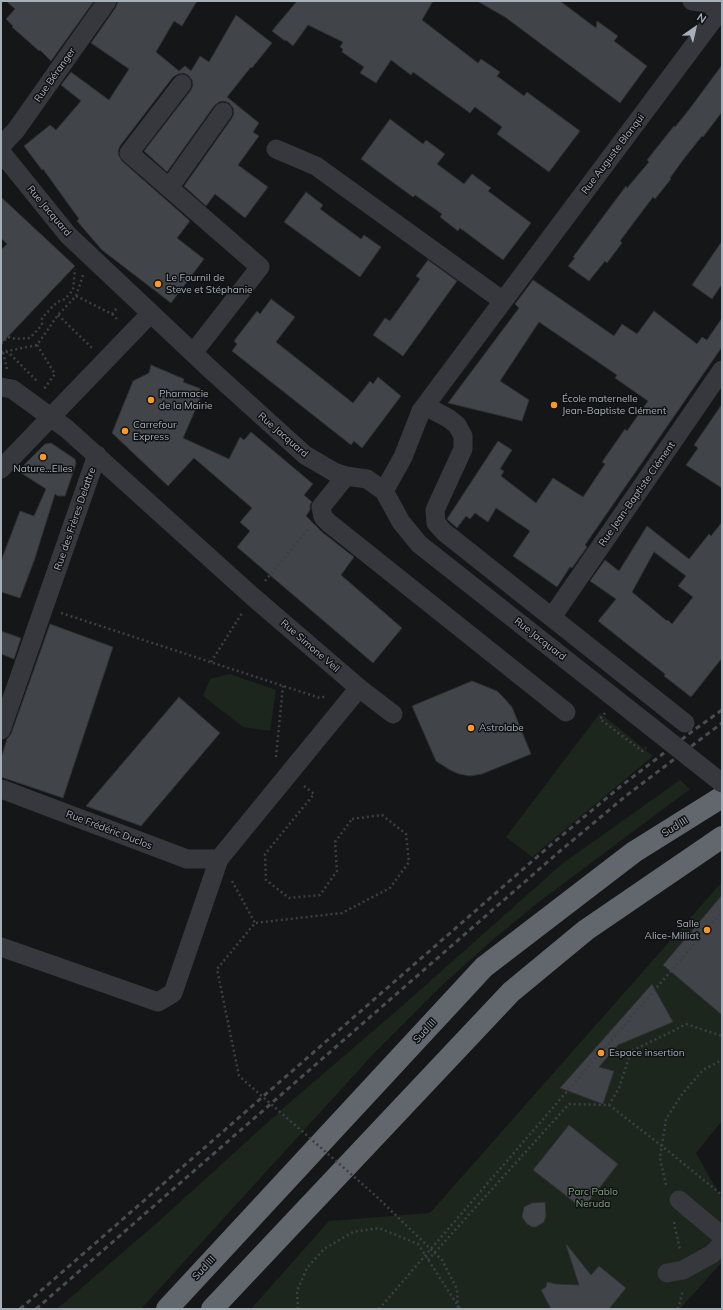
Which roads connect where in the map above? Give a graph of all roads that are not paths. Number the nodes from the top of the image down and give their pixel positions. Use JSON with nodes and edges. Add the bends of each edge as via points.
{"nodes":[{"id":1,"x":107,"y":1,"type":"edge"},
{"id":2,"x":692,"y":1,"type":"edge"},
{"id":3,"x":722,"y":7,"type":"edge"},
{"id":4,"x":182,"y":84,"type":"dead end"},
{"id":5,"x":223,"y":112,"type":"dead end"},
{"id":6,"x":1,"y":146,"type":"edge"},
{"id":7,"x":276,"y":149,"type":"dead end"},
{"id":8,"x":1,"y":152,"type":"edge"},
{"id":9,"x":169,"y":188,"type":"junction"},
{"id":10,"x":503,"y":301,"type":"junction"},
{"id":11,"x":151,"y":313,"type":"junction"},
{"id":12,"x":193,"y":353,"type":"junction"},
{"id":13,"x":722,"y":370,"type":"edge"},
{"id":14,"x":6,"y":388,"type":"edge"},
{"id":15,"x":425,"y":406,"type":"junction"},
{"id":16,"x":51,"y":418,"type":"junction"},
{"id":17,"x":97,"y":455,"type":"junction"},
{"id":18,"x":1,"y":470,"type":"edge"},
{"id":19,"x":346,"y":476,"type":"junction"},
{"id":20,"x":384,"y":491,"type":"junction"},
{"id":21,"x":552,"y":617,"type":"junction"},
{"id":22,"x":359,"y":688,"type":"junction"},
{"id":23,"x":566,"y":712,"type":"dead end"},
{"id":24,"x":393,"y":714,"type":"dead end"},
{"id":25,"x":685,"y":723,"type":"dead end"},
{"id":26,"x":1,"y":730,"type":"edge"},
{"id":27,"x":722,"y":783,"type":"edge"},
{"id":28,"x":1,"y":789,"type":"edge"},
{"id":29,"x":722,"y":797,"type":"edge"},
{"id":30,"x":722,"y":837,"type":"edge"},
{"id":31,"x":219,"y":859,"type":"junction"},
{"id":32,"x":1,"y":947,"type":"edge"},
{"id":33,"x":679,"y":1200,"type":"dead end"},
{"id":34,"x":722,"y":1236,"type":"edge"},
{"id":35,"x":722,"y":1244,"type":"edge"},
{"id":36,"x":675,"y":1272,"type":"road end"},
{"id":37,"x":166,"y":1309,"type":"edge"},
{"id":38,"x":212,"y":1309,"type":"edge"}],
"edges":[{"from":1,"to":6,"type":"street","name":"Rue Béranger","via":[[16,130]]},
{"from":2,"to":3,"type":"street"},
{"from":3,"to":10,"type":"street","name":"Rue Auguste Blanqui"},
{"from":4,"to":9,"type":"street","via":[[129,153]]},
{"from":5,"to":9,"type":"street"},
{"from":7,"to":10,"type":"street","via":[[316,166]]},
{"from":8,"to":11,"type":"street","name":"Rue Jacquard","via":[[90,262]]},
{"from":9,"to":12,"type":"street","via":[[260,267]]},
{"from":10,"to":15,"type":"street","name":"Rue Auguste Blanqui"},
{"from":11,"to":12,"type":"street","name":"Rue Jacquard"},
{"from":11,"to":16,"type":"street"},
{"from":12,"to":19,"type":"street","name":"Rue Jacquard","via":[[305,455]]},
{"from":13,"to":21,"type":"street","name":"Rue Jean-Baptiste Clément"},
{"from":14,"to":16,"type":"street","name":"Rue des Frères Delattre"},
{"from":15,"to":20,"type":"street","name":"Rue Auguste Blanqui","via":[[420,411],[403,457]]},
{"from":15,"to":21,"type":"street","via":[[457,425],[463,436],[463,449],[435,510],[436,523]]},
{"from":16,"to":17,"type":"street","name":"Rue des Frères Delattre"},
{"from":16,"to":18,"type":"street"},
{"from":17,"to":22,"type":"street","name":"Rue Simone Veil","via":[[252,596]]},
{"from":17,"to":26,"type":"street","name":"Rue des Frères Delattre"},
{"from":19,"to":20,"type":"street","name":"Rue Jacquard","via":[[367,479]]},
{"from":19,"to":23,"type":"street","via":[[321,507],[326,520]]},
{"from":20,"to":27,"type":"street","name":"Rue Jacquard","bridge":true,"via":[[401,522],[419,544]]},
{"from":21,"to":25,"type":"street"},
{"from":22,"to":24,"type":"street","name":"Rue Simone Veil"},
{"from":22,"to":31,"type":"street"},
{"from":28,"to":31,"type":"street","name":"Rue Frédéric Duclos","via":[[187,860]]},
{"from":29,"to":37,"type":"highway","name":"Sud III","via":[[634,852],[484,967]]},
{"from":30,"to":38,"type":"highway","via":[[586,930],[511,992]]},
{"from":31,"to":32,"type":"street","via":[[173,993],[158,1002]]},
{"from":33,"to":34,"type":"street"},
{"from":35,"to":36,"type":"street","via":[[712,1254]]}]}
